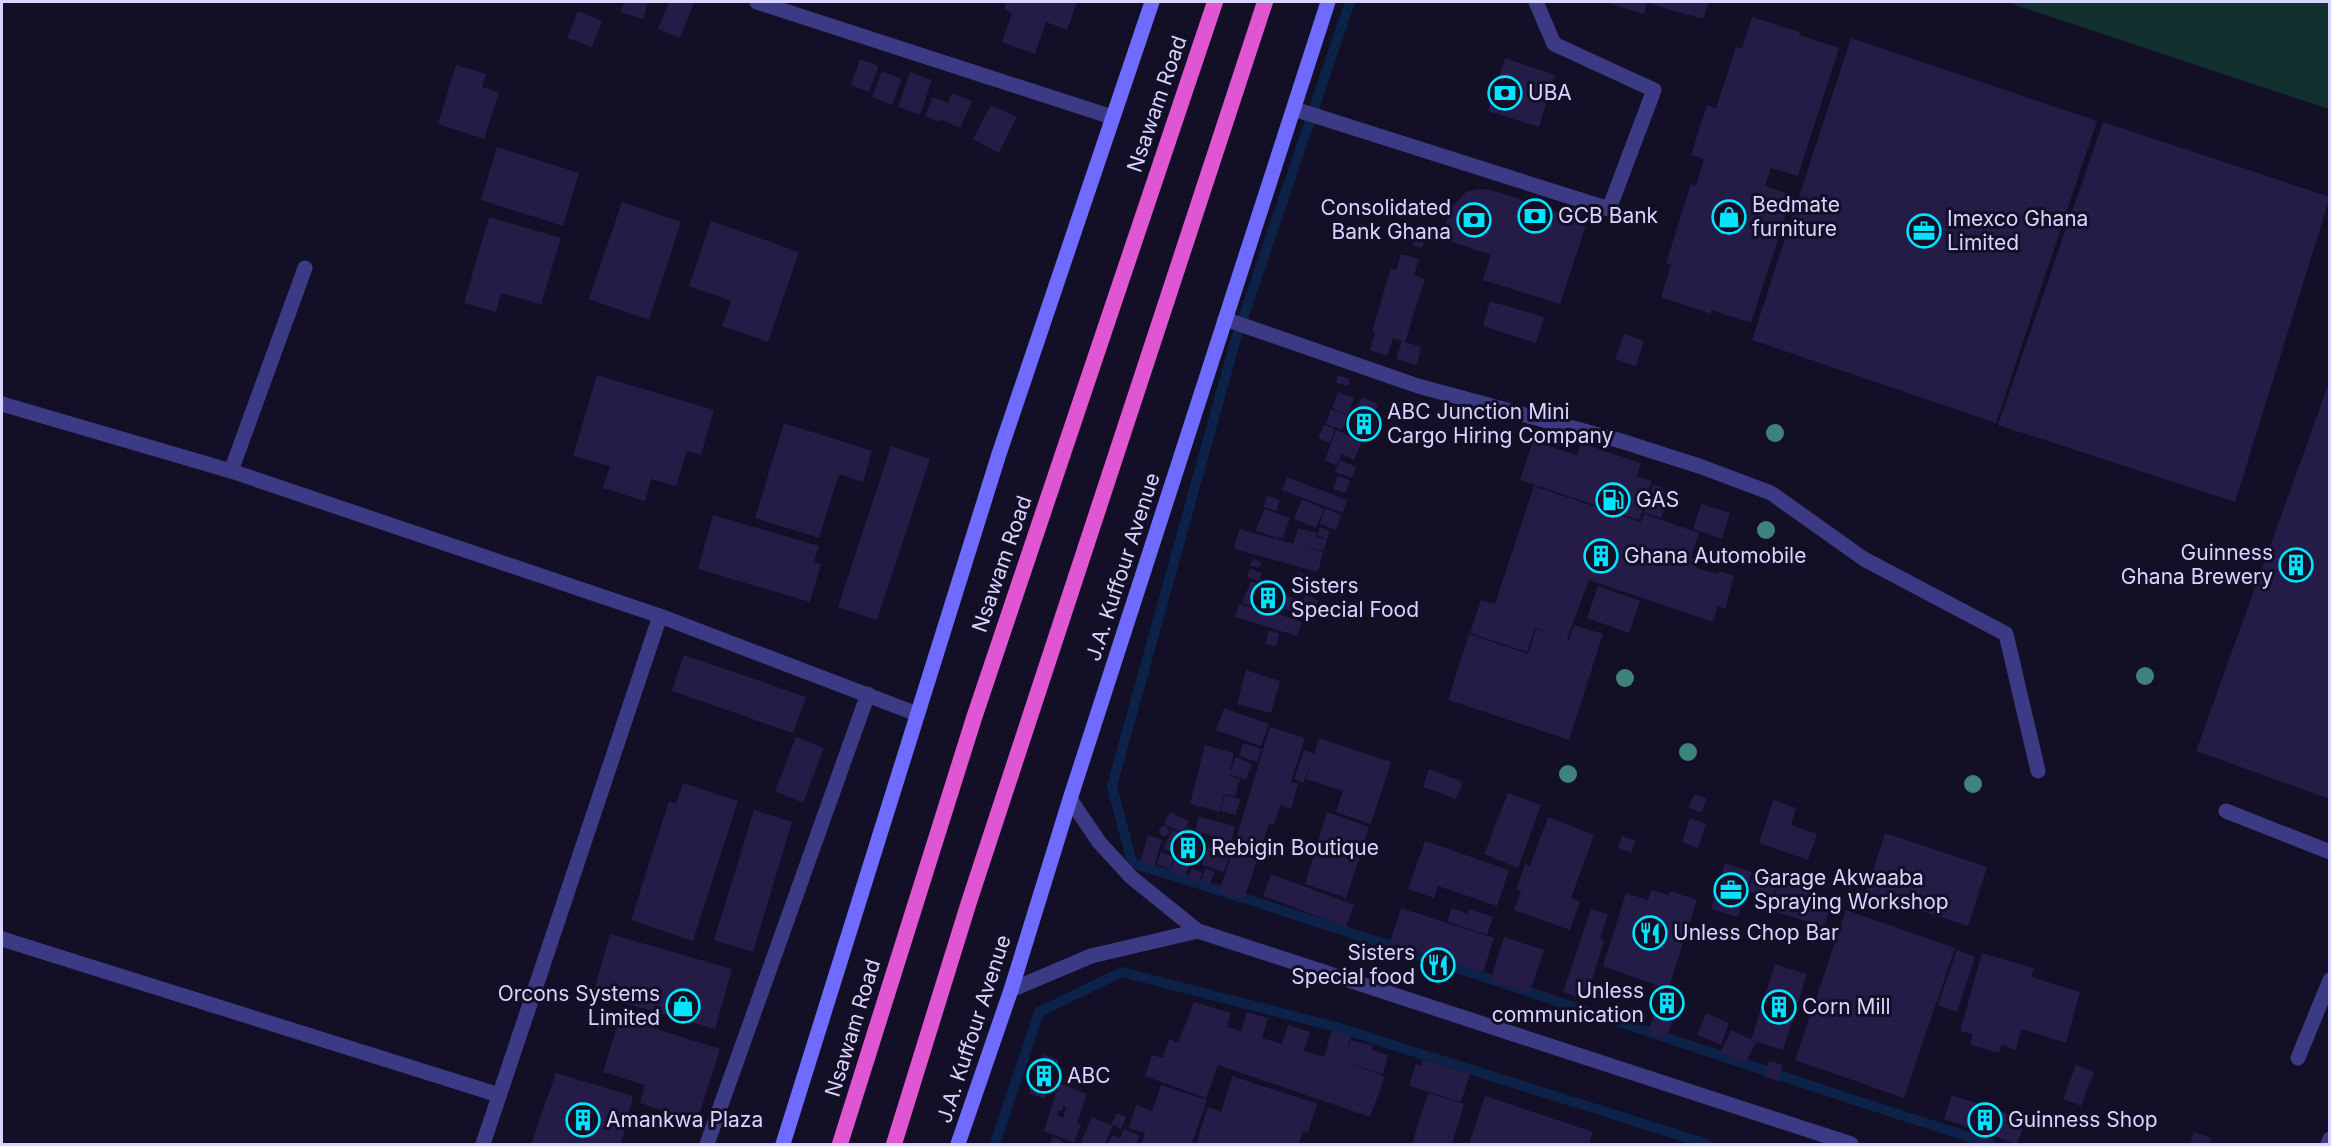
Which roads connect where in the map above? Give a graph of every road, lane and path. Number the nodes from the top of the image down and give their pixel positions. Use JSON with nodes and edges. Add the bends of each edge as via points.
{"nodes":[{"id":1,"x":757,"y":2,"type":"edge"},
{"id":2,"x":1152,"y":2,"type":"edge"},
{"id":3,"x":1215,"y":2,"type":"edge"},
{"id":4,"x":1265,"y":2,"type":"edge"},
{"id":5,"x":1328,"y":2,"type":"edge"},
{"id":6,"x":1536,"y":2,"type":"edge"},
{"id":7,"x":1293,"y":109,"type":"junction"},
{"id":8,"x":1112,"y":117,"type":"junction"},
{"id":9,"x":305,"y":268,"type":"dead end"},
{"id":10,"x":1225,"y":319,"type":"junction"},
{"id":11,"x":2,"y":404,"type":"edge"},
{"id":12,"x":231,"y":471,"type":"junction"},
{"id":13,"x":660,"y":616,"type":"junction"},
{"id":14,"x":868,"y":694,"type":"junction"},
{"id":15,"x":917,"y":714,"type":"junction"},
{"id":16,"x":2038,"y":771,"type":"dead end"},
{"id":17,"x":1070,"y":799,"type":"junction"},
{"id":18,"x":2226,"y":811,"type":"dead end"},
{"id":19,"x":2330,"y":852,"type":"edge"},
{"id":20,"x":1198,"y":931,"type":"junction"},
{"id":21,"x":2,"y":939,"type":"edge"},
{"id":22,"x":2330,"y":980,"type":"edge"},
{"id":23,"x":1011,"y":990,"type":"junction"},
{"id":24,"x":2298,"y":1058,"type":"dead end"},
{"id":25,"x":499,"y":1095,"type":"junction"},
{"id":26,"x":2330,"y":1138,"type":"edge"},
{"id":27,"x":483,"y":1144,"type":"edge"},
{"id":28,"x":707,"y":1144,"type":"edge"},
{"id":29,"x":783,"y":1144,"type":"edge"},
{"id":30,"x":840,"y":1144,"type":"edge"},
{"id":31,"x":894,"y":1144,"type":"edge"},
{"id":32,"x":958,"y":1144,"type":"edge"},
{"id":33,"x":1851,"y":1144,"type":"edge"},
{"id":34,"x":2328,"y":1144,"type":"edge"}],
"edges":[{"from":1,"to":8,"type":"street"},
{"from":2,"to":8,"type":"main road"},
{"from":3,"to":30,"type":"highway","name":"Nsawam Road","via":[[974,718]]},
{"from":4,"to":31,"type":"highway","via":[[995,823]]},
{"from":5,"to":7,"type":"main road","name":"J.A. Kuffour Avenue"},
{"from":6,"to":7,"type":"street","via":[[1554,44],[1654,90],[1609,208]]},
{"from":7,"to":10,"type":"main road","name":"J.A. Kuffour Avenue"},
{"from":8,"to":15,"type":"main road"},
{"from":9,"to":12,"type":"street"},
{"from":10,"to":16,"type":"street","via":[[1418,386],[1622,441],[1771,494],[1864,559],[2006,634]]},
{"from":10,"to":17,"type":"main road","name":"J.A. Kuffour Avenue"},
{"from":11,"to":12,"type":"street"},
{"from":12,"to":13,"type":"street"},
{"from":13,"to":14,"type":"street"},
{"from":13,"to":25,"type":"street"},
{"from":14,"to":15,"type":"street"},
{"from":14,"to":28,"type":"street"},
{"from":15,"to":29,"type":"main road"},
{"from":17,"to":20,"type":"street","via":[[1099,842],[1131,877]]},
{"from":17,"to":23,"type":"main road","name":"J.A. Kuffour Avenue"},
{"from":18,"to":19,"type":"street"},
{"from":20,"to":23,"type":"street","via":[[1091,956]]},
{"from":20,"to":33,"type":"street"},
{"from":21,"to":25,"type":"street"},
{"from":22,"to":24,"type":"street"},
{"from":23,"to":32,"type":"main road","name":"J.A. Kuffour Avenue"},
{"from":25,"to":27,"type":"street"},
{"from":26,"to":34,"type":"street"}]}
